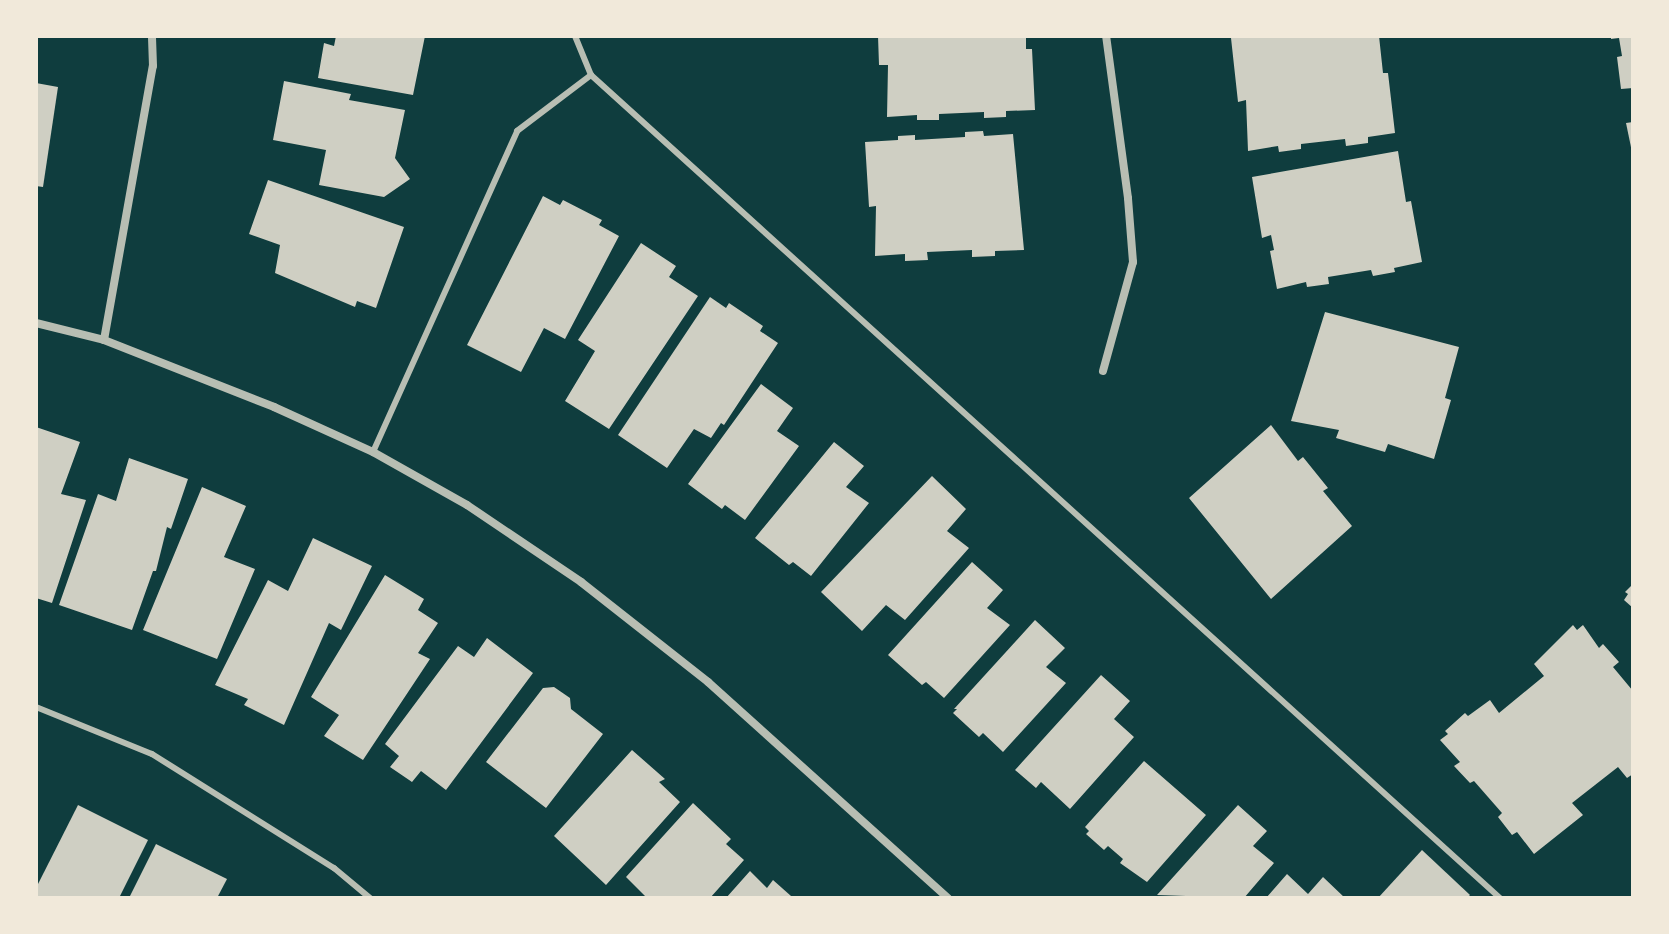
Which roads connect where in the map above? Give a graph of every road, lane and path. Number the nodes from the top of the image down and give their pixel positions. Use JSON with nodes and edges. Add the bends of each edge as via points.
{"nodes":[{"id":1,"x":152,"y":36,"type":"edge"},
{"id":2,"x":575,"y":36,"type":"edge"},
{"id":3,"x":1106,"y":36,"type":"edge"},
{"id":4,"x":591,"y":75,"type":"junction"},
{"id":5,"x":36,"y":323,"type":"edge"},
{"id":6,"x":104,"y":340,"type":"junction"},
{"id":7,"x":1103,"y":371,"type":"dead end"},
{"id":8,"x":373,"y":452,"type":"junction"},
{"id":9,"x":36,"y":707,"type":"edge"},
{"id":10,"x":370,"y":898,"type":"edge"},
{"id":11,"x":948,"y":898,"type":"edge"},
{"id":12,"x":1500,"y":898,"type":"edge"}],
"edges":[{"from":1,"to":6,"type":"street","via":[[153,66]]},
{"from":2,"to":4,"type":"lane"},
{"from":3,"to":7,"type":"street","via":[[1133,262]]},
{"from":4,"to":8,"type":"lane","via":[[517,131]]},
{"from":4,"to":12,"type":"lane"},
{"from":5,"to":6,"type":"street"},
{"from":6,"to":8,"type":"street"},
{"from":8,"to":11,"type":"street","via":[[467,505],[581,582],[708,682]]},
{"from":9,"to":10,"type":"lane","via":[[152,754],[334,868]]}]}
